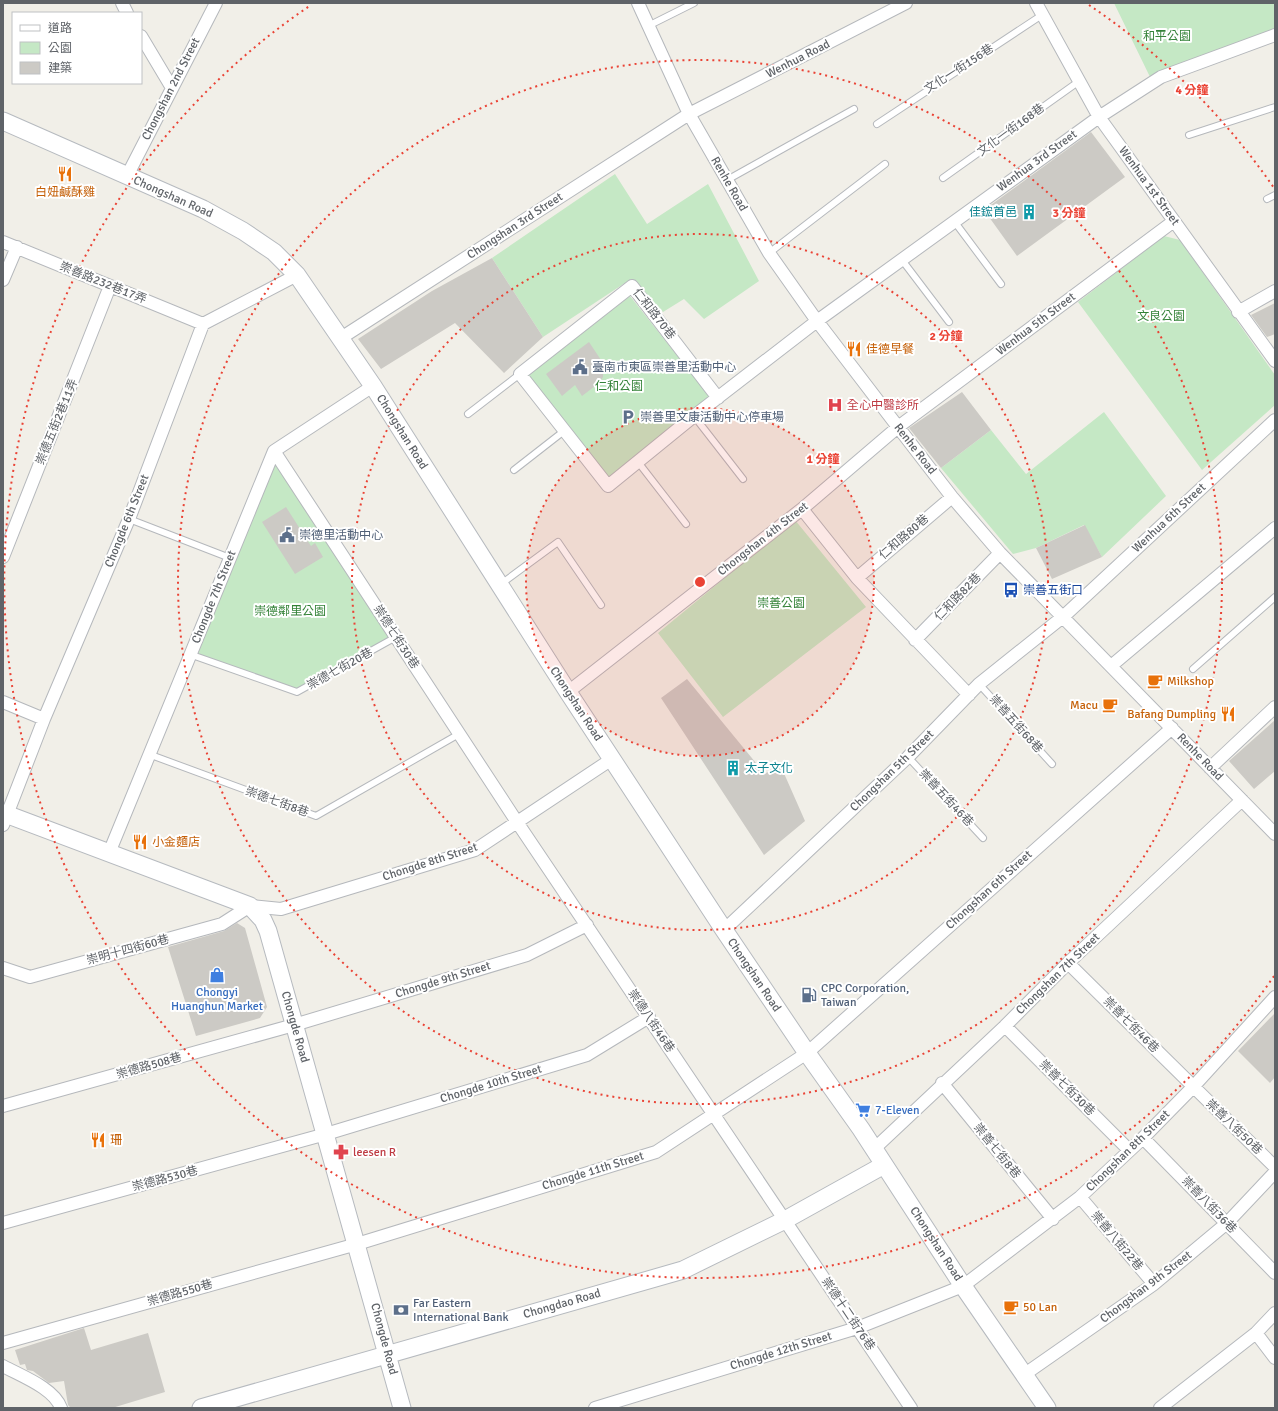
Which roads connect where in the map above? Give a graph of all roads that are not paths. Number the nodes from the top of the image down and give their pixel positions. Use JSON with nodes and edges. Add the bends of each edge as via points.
{"nodes":[{"id":1,"x":122,"y":3,"type":"edge"},
{"id":2,"x":216,"y":3,"type":"edge"},
{"id":3,"x":638,"y":3,"type":"edge"},
{"id":4,"x":694,"y":3,"type":"edge"},
{"id":5,"x":906,"y":3,"type":"edge"},
{"id":6,"x":1036,"y":3,"type":"edge"},
{"id":7,"x":127,"y":12,"type":"edge"},
{"id":8,"x":1042,"y":15,"type":"junction"},
{"id":9,"x":648,"y":26,"type":"junction"},
{"id":10,"x":1275,"y":35,"type":"edge"},
{"id":11,"x":142,"y":38,"type":"edge"},
{"id":12,"x":1078,"y":82,"type":"junction"},
{"id":13,"x":172,"y":88,"type":"junction"},
{"id":14,"x":1275,"y":107,"type":"edge"},
{"id":15,"x":854,"y":109,"type":"dead end"},
{"id":16,"x":689,"y":114,"type":"junction"},
{"id":17,"x":1099,"y":117,"type":"junction"},
{"id":18,"x":3,"y":121,"type":"edge"},
{"id":19,"x":876,"y":124,"type":"dead end"},
{"id":20,"x":1190,"y":135,"type":"dead end"},
{"id":21,"x":885,"y":164,"type":"dead end"},
{"id":22,"x":126,"y":176,"type":"junction"},
{"id":23,"x":943,"y":178,"type":"dead end"},
{"id":24,"x":727,"y":180,"type":"junction"},
{"id":25,"x":1275,"y":195,"type":"edge"},
{"id":26,"x":1267,"y":199,"type":"dead end"},
{"id":27,"x":1174,"y":220,"type":"junction"},
{"id":28,"x":954,"y":221,"type":"junction"},
{"id":29,"x":3,"y":242,"type":"edge"},
{"id":30,"x":17,"y":248,"type":"junction"},
{"id":31,"x":768,"y":253,"type":"junction"},
{"id":32,"x":902,"y":260,"type":"junction"},
{"id":33,"x":297,"y":275,"type":"junction"},
{"id":34,"x":3,"y":280,"type":"edge"},
{"id":35,"x":1001,"y":284,"type":"dead end"},
{"id":36,"x":110,"y":286,"type":"junction"},
{"id":37,"x":1275,"y":292,"type":"edge"},
{"id":38,"x":1238,"y":312,"type":"junction"},
{"id":39,"x":817,"y":321,"type":"junction"},
{"id":40,"x":949,"y":322,"type":"dead end"},
{"id":41,"x":203,"y":324,"type":"junction"},
{"id":42,"x":341,"y":338,"type":"junction"},
{"id":43,"x":1275,"y":361,"type":"edge"},
{"id":44,"x":520,"y":374,"type":"junction"},
{"id":45,"x":373,"y":386,"type":"junction"},
{"id":46,"x":718,"y":398,"type":"junction"},
{"id":47,"x":468,"y":414,"type":"dead end"},
{"id":48,"x":694,"y":416,"type":"junction"},
{"id":49,"x":1275,"y":420,"type":"edge"},
{"id":50,"x":898,"y":428,"type":"junction"},
{"id":51,"x":564,"y":431,"type":"junction"},
{"id":52,"x":274,"y":452,"type":"junction"},
{"id":53,"x":638,"y":462,"type":"junction"},
{"id":54,"x":514,"y":470,"type":"dead end"},
{"id":55,"x":743,"y":479,"type":"dead end"},
{"id":56,"x":952,"y":497,"type":"junction"},
{"id":57,"x":802,"y":509,"type":"junction"},
{"id":58,"x":129,"y":519,"type":"junction"},
{"id":59,"x":686,"y":524,"type":"dead end"},
{"id":60,"x":1275,"y":528,"type":"edge"},
{"id":61,"x":1000,"y":553,"type":"junction"},
{"id":62,"x":3,"y":557,"type":"edge"},
{"id":63,"x":230,"y":558,"type":"junction"},
{"id":64,"x":857,"y":578,"type":"junction"},
{"id":65,"x":500,"y":585,"type":"junction"},
{"id":66,"x":1275,"y":596,"type":"edge"},
{"id":67,"x":601,"y":605,"type":"dead end"},
{"id":68,"x":1064,"y":616,"type":"junction"},
{"id":69,"x":396,"y":637,"type":"junction"},
{"id":70,"x":915,"y":640,"type":"junction"},
{"id":71,"x":192,"y":655,"type":"junction"},
{"id":72,"x":1112,"y":666,"type":"junction"},
{"id":73,"x":1193,"y":669,"type":"dead end"},
{"id":74,"x":979,"y":684,"type":"junction"},
{"id":75,"x":568,"y":692,"type":"junction"},
{"id":76,"x":969,"y":695,"type":"junction"},
{"id":77,"x":3,"y":702,"type":"edge"},
{"id":78,"x":1275,"y":707,"type":"edge"},
{"id":79,"x":44,"y":719,"type":"junction"},
{"id":80,"x":1172,"y":728,"type":"junction"},
{"id":81,"x":460,"y":734,"type":"junction"},
{"id":82,"x":151,"y":755,"type":"junction"},
{"id":83,"x":908,"y":757,"type":"junction"},
{"id":84,"x":612,"y":759,"type":"junction"},
{"id":85,"x":1052,"y":764,"type":"dead end"},
{"id":86,"x":1210,"y":768,"type":"junction"},
{"id":87,"x":1242,"y":800,"type":"junction"},
{"id":88,"x":5,"y":818,"type":"edge"},
{"id":89,"x":518,"y":822,"type":"junction"},
{"id":90,"x":1275,"y":834,"type":"edge"},
{"id":91,"x":983,"y":838,"type":"dead end"},
{"id":92,"x":109,"y":853,"type":"junction"},
{"id":93,"x":250,"y":906,"type":"junction"},
{"id":94,"x":587,"y":925,"type":"junction"},
{"id":95,"x":724,"y":930,"type":"junction"},
{"id":96,"x":1068,"y":963,"type":"junction"},
{"id":97,"x":3,"y":968,"type":"edge"},
{"id":98,"x":1275,"y":997,"type":"edge"},
{"id":99,"x":649,"y":1017,"type":"junction"},
{"id":100,"x":294,"y":1025,"type":"junction"},
{"id":101,"x":1006,"y":1026,"type":"junction"},
{"id":102,"x":807,"y":1053,"type":"junction"},
{"id":103,"x":942,"y":1083,"type":"junction"},
{"id":104,"x":1193,"y":1087,"type":"junction"},
{"id":105,"x":3,"y":1106,"type":"edge"},
{"id":106,"x":714,"y":1114,"type":"junction"},
{"id":107,"x":326,"y":1134,"type":"junction"},
{"id":108,"x":1143,"y":1138,"type":"junction"},
{"id":109,"x":874,"y":1149,"type":"junction"},
{"id":110,"x":1128,"y":1150,"type":"junction"},
{"id":111,"x":884,"y":1165,"type":"junction"},
{"id":112,"x":1275,"y":1167,"type":"edge"},
{"id":113,"x":1275,"y":1172,"type":"edge"},
{"id":114,"x":1080,"y":1197,"type":"junction"},
{"id":115,"x":1053,"y":1219,"type":"junction"},
{"id":116,"x":785,"y":1220,"type":"junction"},
{"id":117,"x":3,"y":1223,"type":"edge"},
{"id":118,"x":1227,"y":1223,"type":"junction"},
{"id":119,"x":357,"y":1244,"type":"junction"},
{"id":120,"x":1275,"y":1273,"type":"edge"},
{"id":121,"x":1154,"y":1284,"type":"junction"},
{"id":122,"x":963,"y":1286,"type":"junction"},
{"id":123,"x":1275,"y":1313,"type":"edge"},
{"id":124,"x":857,"y":1328,"type":"junction"},
{"id":125,"x":1256,"y":1333,"type":"junction"},
{"id":126,"x":3,"y":1342,"type":"edge"},
{"id":127,"x":388,"y":1354,"type":"junction"},
{"id":128,"x":1275,"y":1358,"type":"edge"},
{"id":129,"x":3,"y":1366,"type":"edge"},
{"id":130,"x":1025,"y":1374,"type":"junction"},
{"id":131,"x":61,"y":1408,"type":"edge"},
{"id":132,"x":201,"y":1408,"type":"edge"},
{"id":133,"x":402,"y":1408,"type":"edge"},
{"id":134,"x":595,"y":1408,"type":"edge"},
{"id":135,"x":911,"y":1408,"type":"edge"},
{"id":136,"x":1047,"y":1408,"type":"edge"},
{"id":137,"x":1160,"y":1408,"type":"edge"}],
"edges":[{"from":1,"to":7,"type":"street"},
{"from":2,"to":13,"type":"street","name":"Chongshan 2nd Street"},
{"from":3,"to":9,"type":"street","name":"Renhe Road"},
{"from":4,"to":9,"type":"lane"},
{"from":5,"to":16,"type":"street","name":"Wenhua Road"},
{"from":6,"to":8,"type":"street","name":"Wenhua 1st Street"},
{"from":8,"to":12,"type":"street","name":"Wenhua 1st Street"},
{"from":8,"to":19,"type":"lane","name":"文化一街156巷"},
{"from":9,"to":16,"type":"street","name":"Renhe Road"},
{"from":10,"to":17,"type":"street","name":"Wenhua 3rd Street","via":[[1162,77]]},
{"from":11,"to":13,"type":"street"},
{"from":12,"to":17,"type":"street","name":"Wenhua 1st Street"},
{"from":12,"to":23,"type":"lane","name":"文化一街168巷"},
{"from":13,"to":22,"type":"street","name":"Chongshan 2nd Street"},
{"from":14,"to":20,"type":"lane"},
{"from":15,"to":24,"type":"lane"},
{"from":16,"to":24,"type":"street","name":"Renhe Road"},
{"from":16,"to":42,"type":"street","name":"Chongshan 3rd Street"},
{"from":17,"to":27,"type":"street","name":"Wenhua 1st Street"},
{"from":17,"to":28,"type":"street","name":"Wenhua 3rd Street"},
{"from":18,"to":22,"type":"street","name":"Chongshan Road"},
{"from":21,"to":31,"type":"lane"},
{"from":22,"to":33,"type":"street","name":"Chongshan Road","via":[[203,209],[243,231],[274,252]]},
{"from":24,"to":31,"type":"street","name":"Renhe Road"},
{"from":25,"to":26,"type":"lane"},
{"from":27,"to":38,"type":"street","name":"Wenhua 1st Street"},
{"from":27,"to":50,"type":"street","name":"Wenhua 5th Street"},
{"from":28,"to":32,"type":"street","name":"Wenhua 3rd Street"},
{"from":28,"to":35,"type":"lane"},
{"from":29,"to":30,"type":"street","name":"崇善路232巷17弄"},
{"from":30,"to":34,"type":"street"},
{"from":30,"to":36,"type":"street","name":"崇善路232巷17弄"},
{"from":31,"to":39,"type":"street","name":"Renhe Road"},
{"from":32,"to":39,"type":"street","name":"Wenhua 3rd Street"},
{"from":32,"to":40,"type":"lane"},
{"from":33,"to":41,"type":"street"},
{"from":33,"to":42,"type":"street","name":"Chongshan Road"},
{"from":36,"to":41,"type":"street","name":"崇善路232巷17弄"},
{"from":36,"to":62,"type":"street","name":"崇德五街2巷11弄"},
{"from":37,"to":38,"type":"street"},
{"from":38,"to":43,"type":"street","name":"Wenhua 1st Street"},
{"from":39,"to":46,"type":"street"},
{"from":39,"to":50,"type":"street","name":"Renhe Road"},
{"from":41,"to":58,"type":"street","name":"Chongde 6th Street"},
{"from":42,"to":45,"type":"street","name":"Chongshan Road"},
{"from":44,"to":46,"type":"street","name":"仁和路70巷","via":[[632,286]]},
{"from":44,"to":47,"type":"lane","name":"仁和路70巷"},
{"from":44,"to":51,"type":"street"},
{"from":45,"to":52,"type":"street"},
{"from":45,"to":65,"type":"street","name":"Chongshan Road"},
{"from":46,"to":48,"type":"street"},
{"from":48,"to":53,"type":"street"},
{"from":48,"to":55,"type":"lane"},
{"from":49,"to":68,"type":"street","name":"Wenhua 6th Street"},
{"from":50,"to":56,"type":"street","name":"Renhe Road"},
{"from":50,"to":57,"type":"street","name":"Chongshan 4th Street"},
{"from":51,"to":53,"type":"street","via":[[608,486]]},
{"from":51,"to":54,"type":"lane"},
{"from":52,"to":63,"type":"street","name":"Chongde 7th Street"},
{"from":52,"to":69,"type":"street","name":"崇德七街30巷"},
{"from":53,"to":59,"type":"lane"},
{"from":56,"to":61,"type":"street","name":"Renhe Road"},
{"from":56,"to":64,"type":"street","name":"仁和路80巷"},
{"from":57,"to":64,"type":"street"},
{"from":57,"to":75,"type":"street","name":"Chongshan 4th Street"},
{"from":58,"to":63,"type":"lane"},
{"from":58,"to":79,"type":"street","name":"Chongde 6th Street"},
{"from":60,"to":72,"type":"street"},
{"from":61,"to":68,"type":"street","name":"Renhe Road"},
{"from":61,"to":70,"type":"street","name":"仁和路82巷"},
{"from":63,"to":71,"type":"street","name":"Chongde 7th Street"},
{"from":64,"to":70,"type":"street"},
{"from":65,"to":67,"type":"lane","via":[[558,542]]},
{"from":65,"to":75,"type":"street","name":"Chongshan Road"},
{"from":66,"to":73,"type":"lane"},
{"from":68,"to":72,"type":"street","name":"Renhe Road"},
{"from":68,"to":74,"type":"street","name":"Chongshan 5th Street"},
{"from":69,"to":71,"type":"lane","name":"崇德七街20巷","via":[[297,692]]},
{"from":69,"to":81,"type":"street","name":"崇德七街30巷"},
{"from":70,"to":76,"type":"street"},
{"from":71,"to":82,"type":"street","name":"Chongde 7th Street"},
{"from":72,"to":80,"type":"street","name":"Renhe Road"},
{"from":74,"to":76,"type":"street","name":"Chongshan 5th Street"},
{"from":74,"to":85,"type":"lane","name":"崇善五街68巷"},
{"from":75,"to":84,"type":"street","name":"Chongshan Road"},
{"from":76,"to":83,"type":"street","name":"Chongshan 5th Street"},
{"from":77,"to":79,"type":"street"},
{"from":78,"to":86,"type":"street"},
{"from":79,"to":88,"type":"street","name":"Chongde 6th Street"},
{"from":80,"to":86,"type":"street","name":"Renhe Road"},
{"from":80,"to":102,"type":"street","name":"Chongshan 6th Street"},
{"from":81,"to":82,"type":"lane","name":"崇德七街8巷","via":[[316,816]]},
{"from":81,"to":89,"type":"street","name":"崇德七街30巷"},
{"from":82,"to":92,"type":"street","name":"Chongde 7th Street"},
{"from":83,"to":91,"type":"lane","name":"崇善五街46巷"},
{"from":83,"to":95,"type":"street","name":"Chongshan 5th Street"},
{"from":84,"to":89,"type":"street","name":"Chongde 8th Street"},
{"from":84,"to":95,"type":"street","name":"Chongshan Road"},
{"from":86,"to":87,"type":"street","name":"Renhe Road"},
{"from":87,"to":90,"type":"street","name":"Renhe Road"},
{"from":87,"to":96,"type":"street","name":"Chongshan 7th Street"},
{"from":88,"to":92,"type":"street","name":"Chongde Road"},
{"from":89,"to":93,"type":"street","name":"Chongde 8th Street","via":[[475,850],[280,909]]},
{"from":89,"to":94,"type":"street","name":"崇德八街46巷"},
{"from":92,"to":93,"type":"street","name":"Chongde Road"},
{"from":93,"to":97,"type":"street","name":"崇明十四街60巷","via":[[222,924],[30,977]]},
{"from":93,"to":100,"type":"street","name":"Chongde Road","via":[[263,920],[268,931]]},
{"from":94,"to":99,"type":"street","name":"崇德八街46巷"},
{"from":94,"to":100,"type":"street","name":"Chongde 9th Street","via":[[527,955]]},
{"from":95,"to":102,"type":"street","name":"Chongshan Road"},
{"from":96,"to":101,"type":"street","name":"Chongshan 7th Street"},
{"from":96,"to":104,"type":"street","name":"崇善七街46巷"},
{"from":98,"to":104,"type":"street","name":"Chongshan 8th Street"},
{"from":99,"to":106,"type":"street","name":"崇德八街46巷"},
{"from":99,"to":107,"type":"street","name":"Chongde 10th Street","via":[[587,1055]]},
{"from":100,"to":105,"type":"street","name":"崇德路508巷"},
{"from":100,"to":107,"type":"street","name":"Chongde Road"},
{"from":101,"to":103,"type":"street","name":"Chongshan 7th Street"},
{"from":101,"to":110,"type":"street","name":"崇善七街30巷"},
{"from":102,"to":106,"type":"street","name":"Chongde 11th Street"},
{"from":102,"to":109,"type":"street","name":"Chongshan Road"},
{"from":103,"to":109,"type":"street","name":"Chongshan 7th Street"},
{"from":103,"to":115,"type":"street","name":"崇善七街8巷"},
{"from":104,"to":108,"type":"street","name":"Chongshan 8th Street"},
{"from":104,"to":112,"type":"street","name":"崇善八街50巷"},
{"from":106,"to":116,"type":"street","name":"崇德八街46巷"},
{"from":106,"to":119,"type":"street","name":"Chongde 11th Street","via":[[656,1152]]},
{"from":107,"to":117,"type":"street","name":"崇德路530巷"},
{"from":107,"to":119,"type":"street","name":"Chongde Road"},
{"from":108,"to":110,"type":"street","name":"Chongshan 8th Street"},
{"from":108,"to":118,"type":"street","name":"崇善八街36巷"},
{"from":109,"to":111,"type":"street","name":"Chongshan Road"},
{"from":110,"to":114,"type":"street","name":"Chongshan 8th Street"},
{"from":111,"to":116,"type":"street","name":"Chongdao Road"},
{"from":111,"to":122,"type":"street","name":"Chongshan Road"},
{"from":113,"to":118,"type":"street","name":"Chongshan 9th Street"},
{"from":114,"to":115,"type":"street","name":"Chongshan 8th Street"},
{"from":114,"to":121,"type":"street","name":"崇善八街22巷"},
{"from":115,"to":122,"type":"street","name":"Chongshan 8th Street"},
{"from":116,"to":124,"type":"street","name":"崇德十二街76巷"},
{"from":116,"to":127,"type":"street","name":"Chongdao Road","via":[[683,1270]]},
{"from":118,"to":120,"type":"street","name":"崇善八街36巷"},
{"from":118,"to":121,"type":"street","name":"Chongshan 9th Street"},
{"from":119,"to":126,"type":"street","name":"崇德路550巷"},
{"from":119,"to":127,"type":"street","name":"Chongde Road"},
{"from":121,"to":130,"type":"street","name":"Chongshan 9th Street"},
{"from":122,"to":124,"type":"street","name":"Chongde 12th Street"},
{"from":122,"to":130,"type":"street","name":"Chongshan Road"},
{"from":123,"to":125,"type":"street"},
{"from":124,"to":134,"type":"street","name":"Chongde 12th Street"},
{"from":124,"to":135,"type":"street","name":"崇德十二街76巷"},
{"from":125,"to":128,"type":"street"},
{"from":125,"to":137,"type":"street"},
{"from":127,"to":132,"type":"street","name":"Chongdao Road"},
{"from":127,"to":133,"type":"street","name":"Chongde Road"},
{"from":129,"to":131,"type":"street","via":[[50,1392]]},
{"from":130,"to":136,"type":"street","name":"Chongshan Road"}]}
